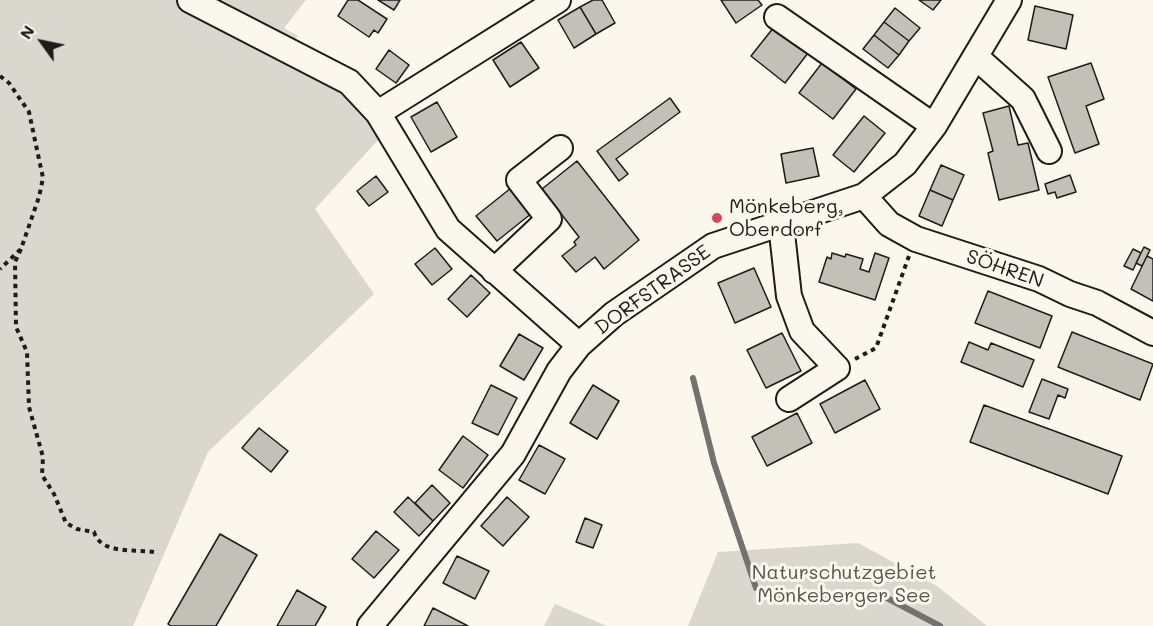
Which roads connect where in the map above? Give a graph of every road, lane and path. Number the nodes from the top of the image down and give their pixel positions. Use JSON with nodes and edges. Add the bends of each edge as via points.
{"nodes":[{"id":1,"x":190,"y":0,"type":"edge"},
{"id":2,"x":558,"y":0,"type":"edge"},
{"id":3,"x":1006,"y":1,"type":"edge"},
{"id":4,"x":530,"y":7,"type":"edge"},
{"id":5,"x":777,"y":17,"type":"dead end"},
{"id":6,"x":976,"y":57,"type":"junction"},
{"id":7,"x":0,"y":76,"type":"edge"},
{"id":8,"x":378,"y":113,"type":"junction"},
{"id":9,"x":934,"y":126,"type":"junction"},
{"id":10,"x":560,"y":148,"type":"dead end"},
{"id":11,"x":1049,"y":151,"type":"dead end"},
{"id":12,"x":864,"y":196,"type":"junction"},
{"id":13,"x":781,"y":224,"type":"junction"},
{"id":14,"x":916,"y":239,"type":"junction"},
{"id":15,"x":21,"y":249,"type":"junction"},
{"id":16,"x":0,"y":269,"type":"edge"},
{"id":17,"x":494,"y":271,"type":"junction"},
{"id":18,"x":1153,"y":333,"type":"edge"},
{"id":19,"x":579,"y":345,"type":"junction"},
{"id":20,"x":837,"y":368,"type":"junction"},
{"id":21,"x":789,"y":399,"type":"dead end"},
{"id":22,"x":154,"y":552,"type":"dead end"},
{"id":23,"x":370,"y":626,"type":"edge"}],
"edges":[{"from":1,"to":8,"type":"street","via":[[348,82]]},
{"from":2,"to":4,"type":"street"},
{"from":3,"to":6,"type":"street","name":"DORFSTRASSE"},
{"from":4,"to":8,"type":"street"},
{"from":5,"to":9,"type":"street"},
{"from":6,"to":9,"type":"street","name":"DORFSTRASSE"},
{"from":6,"to":11,"type":"street","via":[[1023,99]]},
{"from":7,"to":15,"type":"path","via":[[29,112],[43,178]]},
{"from":8,"to":17,"type":"street","via":[[448,230]]},
{"from":9,"to":12,"type":"street","name":"DORFSTRASSE","via":[[905,164]]},
{"from":10,"to":17,"type":"street","via":[[519,180],[549,219]]},
{"from":12,"to":13,"type":"street","name":"DORFSTRASSE"},
{"from":12,"to":14,"type":"street","name":"SÖHREN","via":[[889,224]]},
{"from":13,"to":19,"type":"street","name":"DORFSTRASSE","via":[[712,246],[614,314]]},
{"from":13,"to":20,"type":"street","via":[[789,296],[802,331]]},
{"from":14,"to":18,"type":"street","name":"SÖHREN","via":[[1039,279],[1097,303]]},
{"from":14,"to":20,"type":"path","via":[[876,348]]},
{"from":15,"to":16,"type":"path"},
{"from":15,"to":22,"type":"path","via":[[15,262],[16,327],[27,352],[29,407],[44,457],[42,475],[66,523],[94,532],[96,538],[113,549]]},
{"from":17,"to":19,"type":"street"},
{"from":19,"to":23,"type":"street","name":"DORFSTRASSE","via":[[559,371],[513,454]]},
{"from":20,"to":21,"type":"street"}]}
